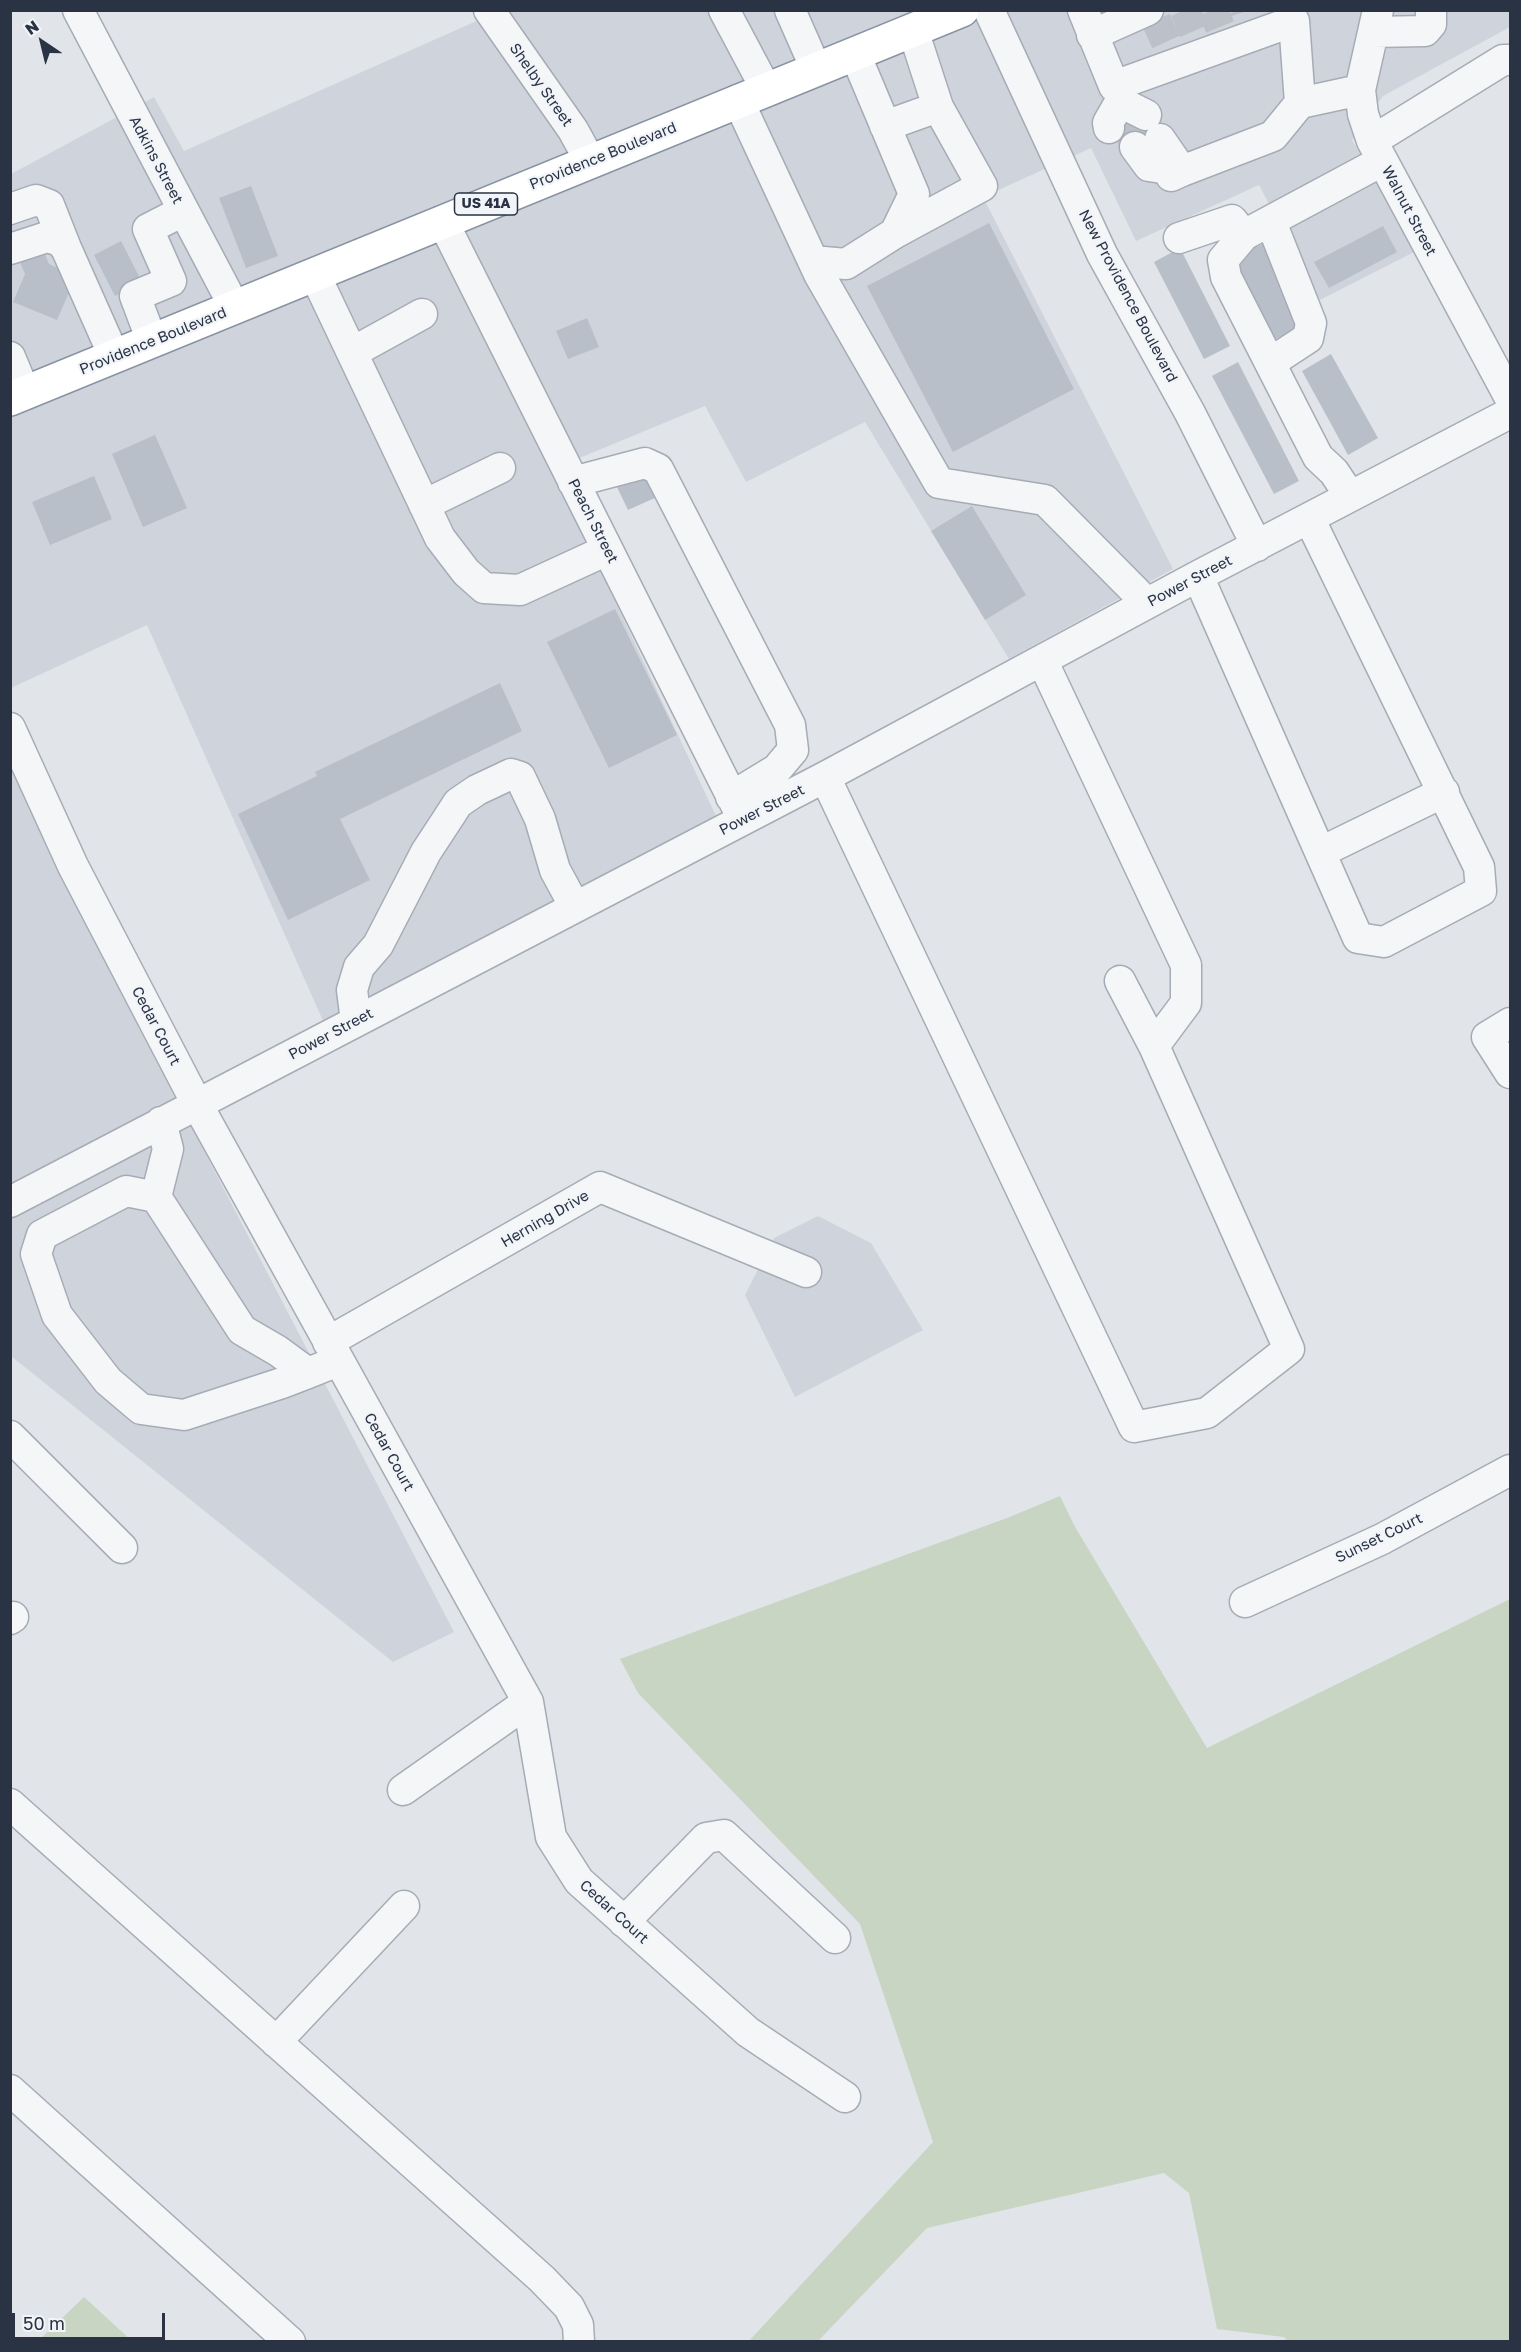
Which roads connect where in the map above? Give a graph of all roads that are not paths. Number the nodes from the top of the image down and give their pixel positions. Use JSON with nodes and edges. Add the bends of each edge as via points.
{"nodes":[{"id":1,"x":78,"y":10,"type":"edge"},
{"id":2,"x":489,"y":10,"type":"edge"},
{"id":3,"x":724,"y":10,"type":"edge"},
{"id":4,"x":790,"y":10,"type":"edge"},
{"id":5,"x":962,"y":10,"type":"edge"},
{"id":6,"x":989,"y":10,"type":"edge"},
{"id":7,"x":1431,"y":10,"type":"edge"},
{"id":8,"x":1376,"y":21,"type":"edge"},
{"id":9,"x":1087,"y":23,"type":"edge"},
{"id":10,"x":1246,"y":28,"type":"edge"},
{"id":11,"x":1160,"y":29,"type":"edge"},
{"id":12,"x":913,"y":30,"type":"junction"},
{"id":13,"x":855,"y":54,"type":"junction"},
{"id":14,"x":1510,"y":60,"type":"edge"},
{"id":15,"x":816,"y":69,"type":"junction"},
{"id":16,"x":1360,"y":90,"type":"junction"},
{"id":17,"x":752,"y":95,"type":"junction"},
{"id":18,"x":1300,"y":103,"type":"junction"},
{"id":19,"x":938,"y":107,"type":"junction"},
{"id":20,"x":1128,"y":124,"type":"junction"},
{"id":21,"x":885,"y":126,"type":"junction"},
{"id":22,"x":1377,"y":151,"type":"junction"},
{"id":23,"x":590,"y":161,"type":"junction"},
{"id":24,"x":10,"y":209,"type":"edge"},
{"id":25,"x":183,"y":211,"type":"junction"},
{"id":26,"x":443,"y":222,"type":"junction"},
{"id":27,"x":1271,"y":222,"type":"junction"},
{"id":28,"x":896,"y":233,"type":"junction"},
{"id":29,"x":1244,"y":235,"type":"junction"},
{"id":30,"x":1179,"y":238,"type":"dead end"},
{"id":31,"x":66,"y":248,"type":"junction"},
{"id":32,"x":10,"y":249,"type":"edge"},
{"id":33,"x":813,"y":261,"type":"junction"},
{"id":34,"x":212,"y":263,"type":"junction"},
{"id":35,"x":315,"y":275,"type":"junction"},
{"id":36,"x":171,"y":281,"type":"junction"},
{"id":37,"x":235,"y":308,"type":"junction"},
{"id":38,"x":422,"y":314,"type":"dead end"},
{"id":39,"x":152,"y":341,"type":"junction"},
{"id":40,"x":353,"y":352,"type":"junction"},
{"id":41,"x":114,"y":356,"type":"junction"},
{"id":42,"x":10,"y":357,"type":"edge"},
{"id":43,"x":1270,"y":363,"type":"junction"},
{"id":44,"x":18,"y":396,"type":"edge"},
{"id":45,"x":1510,"y":399,"type":"edge"},
{"id":46,"x":1510,"y":413,"type":"edge"},
{"id":47,"x":500,"y":468,"type":"dead end"},
{"id":48,"x":573,"y":482,"type":"junction"},
{"id":49,"x":1350,"y":496,"type":"junction"},
{"id":50,"x":424,"y":505,"type":"junction"},
{"id":51,"x":1309,"y":518,"type":"junction"},
{"id":52,"x":1257,"y":546,"type":"junction"},
{"id":53,"x":608,"y":550,"type":"junction"},
{"id":54,"x":1198,"y":576,"type":"junction"},
{"id":55,"x":1148,"y":603,"type":"junction"},
{"id":56,"x":1042,"y":660,"type":"junction"},
{"id":57,"x":10,"y":728,"type":"edge"},
{"id":58,"x":825,"y":777,"type":"junction"},
{"id":59,"x":1444,"y":792,"type":"junction"},
{"id":60,"x":737,"y":808,"type":"junction"},
{"id":61,"x":1321,"y":852,"type":"junction"},
{"id":62,"x":575,"y":907,"type":"junction"},
{"id":63,"x":1120,"y":981,"type":"dead end"},
{"id":64,"x":356,"y":1021,"type":"junction"},
{"id":65,"x":1510,"y":1023,"type":"edge"},
{"id":66,"x":1154,"y":1046,"type":"junction"},
{"id":67,"x":1510,"y":1073,"type":"edge"},
{"id":68,"x":197,"y":1104,"type":"junction"},
{"id":69,"x":161,"y":1122,"type":"junction"},
{"id":70,"x":156,"y":1197,"type":"junction"},
{"id":71,"x":10,"y":1202,"type":"edge"},
{"id":72,"x":806,"y":1272,"type":"dead end"},
{"id":73,"x":333,"y":1352,"type":"junction"},
{"id":74,"x":308,"y":1373,"type":"junction"},
{"id":75,"x":10,"y":1436,"type":"edge"},
{"id":76,"x":1510,"y":1470,"type":"edge"},
{"id":77,"x":122,"y":1548,"type":"dead end"},
{"id":78,"x":1245,"y":1602,"type":"dead end"},
{"id":79,"x":528,"y":1702,"type":"junction"},
{"id":80,"x":403,"y":1790,"type":"dead end"},
{"id":81,"x":10,"y":1804,"type":"edge"},
{"id":82,"x":404,"y":1906,"type":"dead end"},
{"id":83,"x":624,"y":1922,"type":"junction"},
{"id":84,"x":835,"y":1938,"type":"dead end"},
{"id":85,"x":276,"y":2042,"type":"junction"},
{"id":86,"x":10,"y":2090,"type":"edge"},
{"id":87,"x":845,"y":2097,"type":"dead end"},
{"id":88,"x":290,"y":2342,"type":"edge"},
{"id":89,"x":579,"y":2342,"type":"edge"}],
"edges":[{"from":1,"to":25,"type":"street","name":"Adkins Street"},
{"from":2,"to":23,"type":"street","name":"Shelby Street","via":[[573,130]]},
{"from":3,"to":17,"type":"street"},
{"from":4,"to":15,"type":"street"},
{"from":5,"to":12,"type":"highway","name":"Providence Boulevard","number":"US 41A"},
{"from":6,"to":52,"type":"street","name":"New Providence Boulevard","via":[[1102,254],[1190,413]]},
{"from":7,"to":8,"type":"street","via":[[1431,24],[1425,31]]},
{"from":8,"to":16,"type":"street","name":"Walnut Street"},
{"from":9,"to":11,"type":"street"},
{"from":9,"to":20,"type":"street"},
{"from":10,"to":11,"type":"street"},
{"from":10,"to":18,"type":"street"},
{"from":11,"to":20,"type":"street"},
{"from":12,"to":13,"type":"highway","name":"Providence Boulevard","number":"US 41A"},
{"from":12,"to":19,"type":"street"},
{"from":13,"to":15,"type":"highway","name":"Providence Boulevard","number":"US 41A"},
{"from":13,"to":21,"type":"street"},
{"from":14,"to":22,"type":"street","via":[[1503,60]]},
{"from":15,"to":17,"type":"highway","name":"Providence Boulevard","number":"US 41A"},
{"from":16,"to":18,"type":"street"},
{"from":16,"to":22,"type":"street","name":"Walnut Street","via":[[1363,114]]},
{"from":17,"to":23,"type":"highway","name":"Providence Boulevard","number":"US 41A"},
{"from":17,"to":33,"type":"street"},
{"from":18,"to":20,"type":"street","via":[[1273,136],[1182,171],[1149,166]]},
{"from":19,"to":21,"type":"street"},
{"from":19,"to":28,"type":"street","via":[[982,186]]},
{"from":21,"to":28,"type":"street","via":[[914,194]]},
{"from":22,"to":27,"type":"street"},
{"from":22,"to":45,"type":"street","name":"Walnut Street"},
{"from":23,"to":26,"type":"highway","name":"Providence Boulevard","number":"US 41A"},
{"from":24,"to":31,"type":"street","via":[[36,200],[49,205]]},
{"from":25,"to":34,"type":"street","name":"Adkins Street"},
{"from":25,"to":36,"type":"street","via":[[148,229]]},
{"from":26,"to":35,"type":"highway","name":"Providence Boulevard","number":"US 41A"},
{"from":26,"to":48,"type":"street","name":"Peach Street"},
{"from":27,"to":29,"type":"street"},
{"from":27,"to":43,"type":"street","via":[[1311,323],[1308,338]]},
{"from":28,"to":33,"type":"street","via":[[846,264]]},
{"from":29,"to":30,"type":"street","via":[[1232,220]]},
{"from":29,"to":43,"type":"street","via":[[1223,260],[1227,277]]},
{"from":31,"to":32,"type":"street","via":[[60,241],[47,237]]},
{"from":31,"to":41,"type":"street"},
{"from":33,"to":55,"type":"street","via":[[939,483],[1045,500]]},
{"from":34,"to":36,"type":"street"},
{"from":34,"to":37,"type":"street","name":"Adkins Street"},
{"from":35,"to":37,"type":"highway","name":"Providence Boulevard","number":"US 41A"},
{"from":35,"to":40,"type":"street"},
{"from":36,"to":39,"type":"street","via":[[135,296]]},
{"from":37,"to":39,"type":"highway","name":"Providence Boulevard","number":"US 41A"},
{"from":38,"to":40,"type":"street"},
{"from":39,"to":41,"type":"highway","name":"Providence Boulevard","number":"US 41A"},
{"from":40,"to":50,"type":"street"},
{"from":41,"to":44,"type":"highway","name":"Providence Boulevard","number":"US 41A"},
{"from":42,"to":44,"type":"street"},
{"from":43,"to":49,"type":"street","via":[[1318,457]]},
{"from":46,"to":49,"type":"street","name":"Power Street"},
{"from":47,"to":50,"type":"street"},
{"from":48,"to":53,"type":"street","name":"Peach Street"},
{"from":48,"to":60,"type":"street","via":[[645,463],[658,469],[790,725],[793,750]]},
{"from":49,"to":51,"type":"street","name":"Power Street"},
{"from":50,"to":53,"type":"street","via":[[440,538],[484,588],[520,590]]},
{"from":51,"to":52,"type":"street","name":"Power Street"},
{"from":51,"to":59,"type":"street"},
{"from":52,"to":54,"type":"street","name":"Power Street"},
{"from":53,"to":60,"type":"street","name":"Peach Street"},
{"from":54,"to":55,"type":"street","name":"Power Street"},
{"from":54,"to":61,"type":"street"},
{"from":55,"to":56,"type":"street","name":"Power Street"},
{"from":56,"to":58,"type":"street","name":"Power Street"},
{"from":56,"to":66,"type":"street","via":[[1186,965],[1186,1003]]},
{"from":57,"to":68,"type":"street","name":"Cedar Court","via":[[73,866]]},
{"from":58,"to":60,"type":"street","name":"Power Street"},
{"from":58,"to":66,"type":"street","via":[[1134,1427],[1207,1413],[1289,1350]]},
{"from":59,"to":61,"type":"street"},
{"from":59,"to":61,"type":"street","via":[[1479,867],[1481,891],[1384,942],[1358,938]]},
{"from":60,"to":62,"type":"street","name":"Power Street"},
{"from":62,"to":64,"type":"street","name":"Power Street"},
{"from":62,"to":64,"type":"street","via":[[555,870],[540,819],[520,777],[511,774],[477,790],[458,803],[426,852],[378,945],[359,967],[351,990]]},
{"from":63,"to":66,"type":"street"},
{"from":64,"to":68,"type":"street","name":"Power Street"},
{"from":65,"to":67,"type":"street","via":[[1487,1037]]},
{"from":68,"to":69,"type":"street","name":"Power Street"},
{"from":68,"to":73,"type":"street","name":"Cedar Court"},
{"from":69,"to":70,"type":"street","via":[[168,1149]]},
{"from":69,"to":71,"type":"street","name":"Power Street"},
{"from":70,"to":74,"type":"street","via":[[242,1330]]},
{"from":70,"to":74,"type":"street","via":[[126,1191],[42,1235],[36,1254],[57,1315],[108,1381],[141,1410],[184,1415]]},
{"from":72,"to":73,"type":"street","name":"Herning Drive","via":[[600,1187]]},
{"from":73,"to":74,"type":"street"},
{"from":73,"to":79,"type":"street","name":"Cedar Court"},
{"from":75,"to":77,"type":"street"},
{"from":76,"to":78,"type":"street","name":"Sunset Court","via":[[1382,1539]]},
{"from":79,"to":80,"type":"street"},
{"from":79,"to":83,"type":"street","name":"Cedar Court","via":[[551,1837],[579,1881]]},
{"from":81,"to":85,"type":"street"},
{"from":82,"to":85,"type":"street"},
{"from":83,"to":84,"type":"street","via":[[706,1838],[724,1835]]},
{"from":83,"to":87,"type":"street","name":"Cedar Court","via":[[748,2032]]},
{"from":85,"to":89,"type":"street","via":[[542,2279],[569,2307],[578,2325]]},
{"from":86,"to":88,"type":"street"}]}
